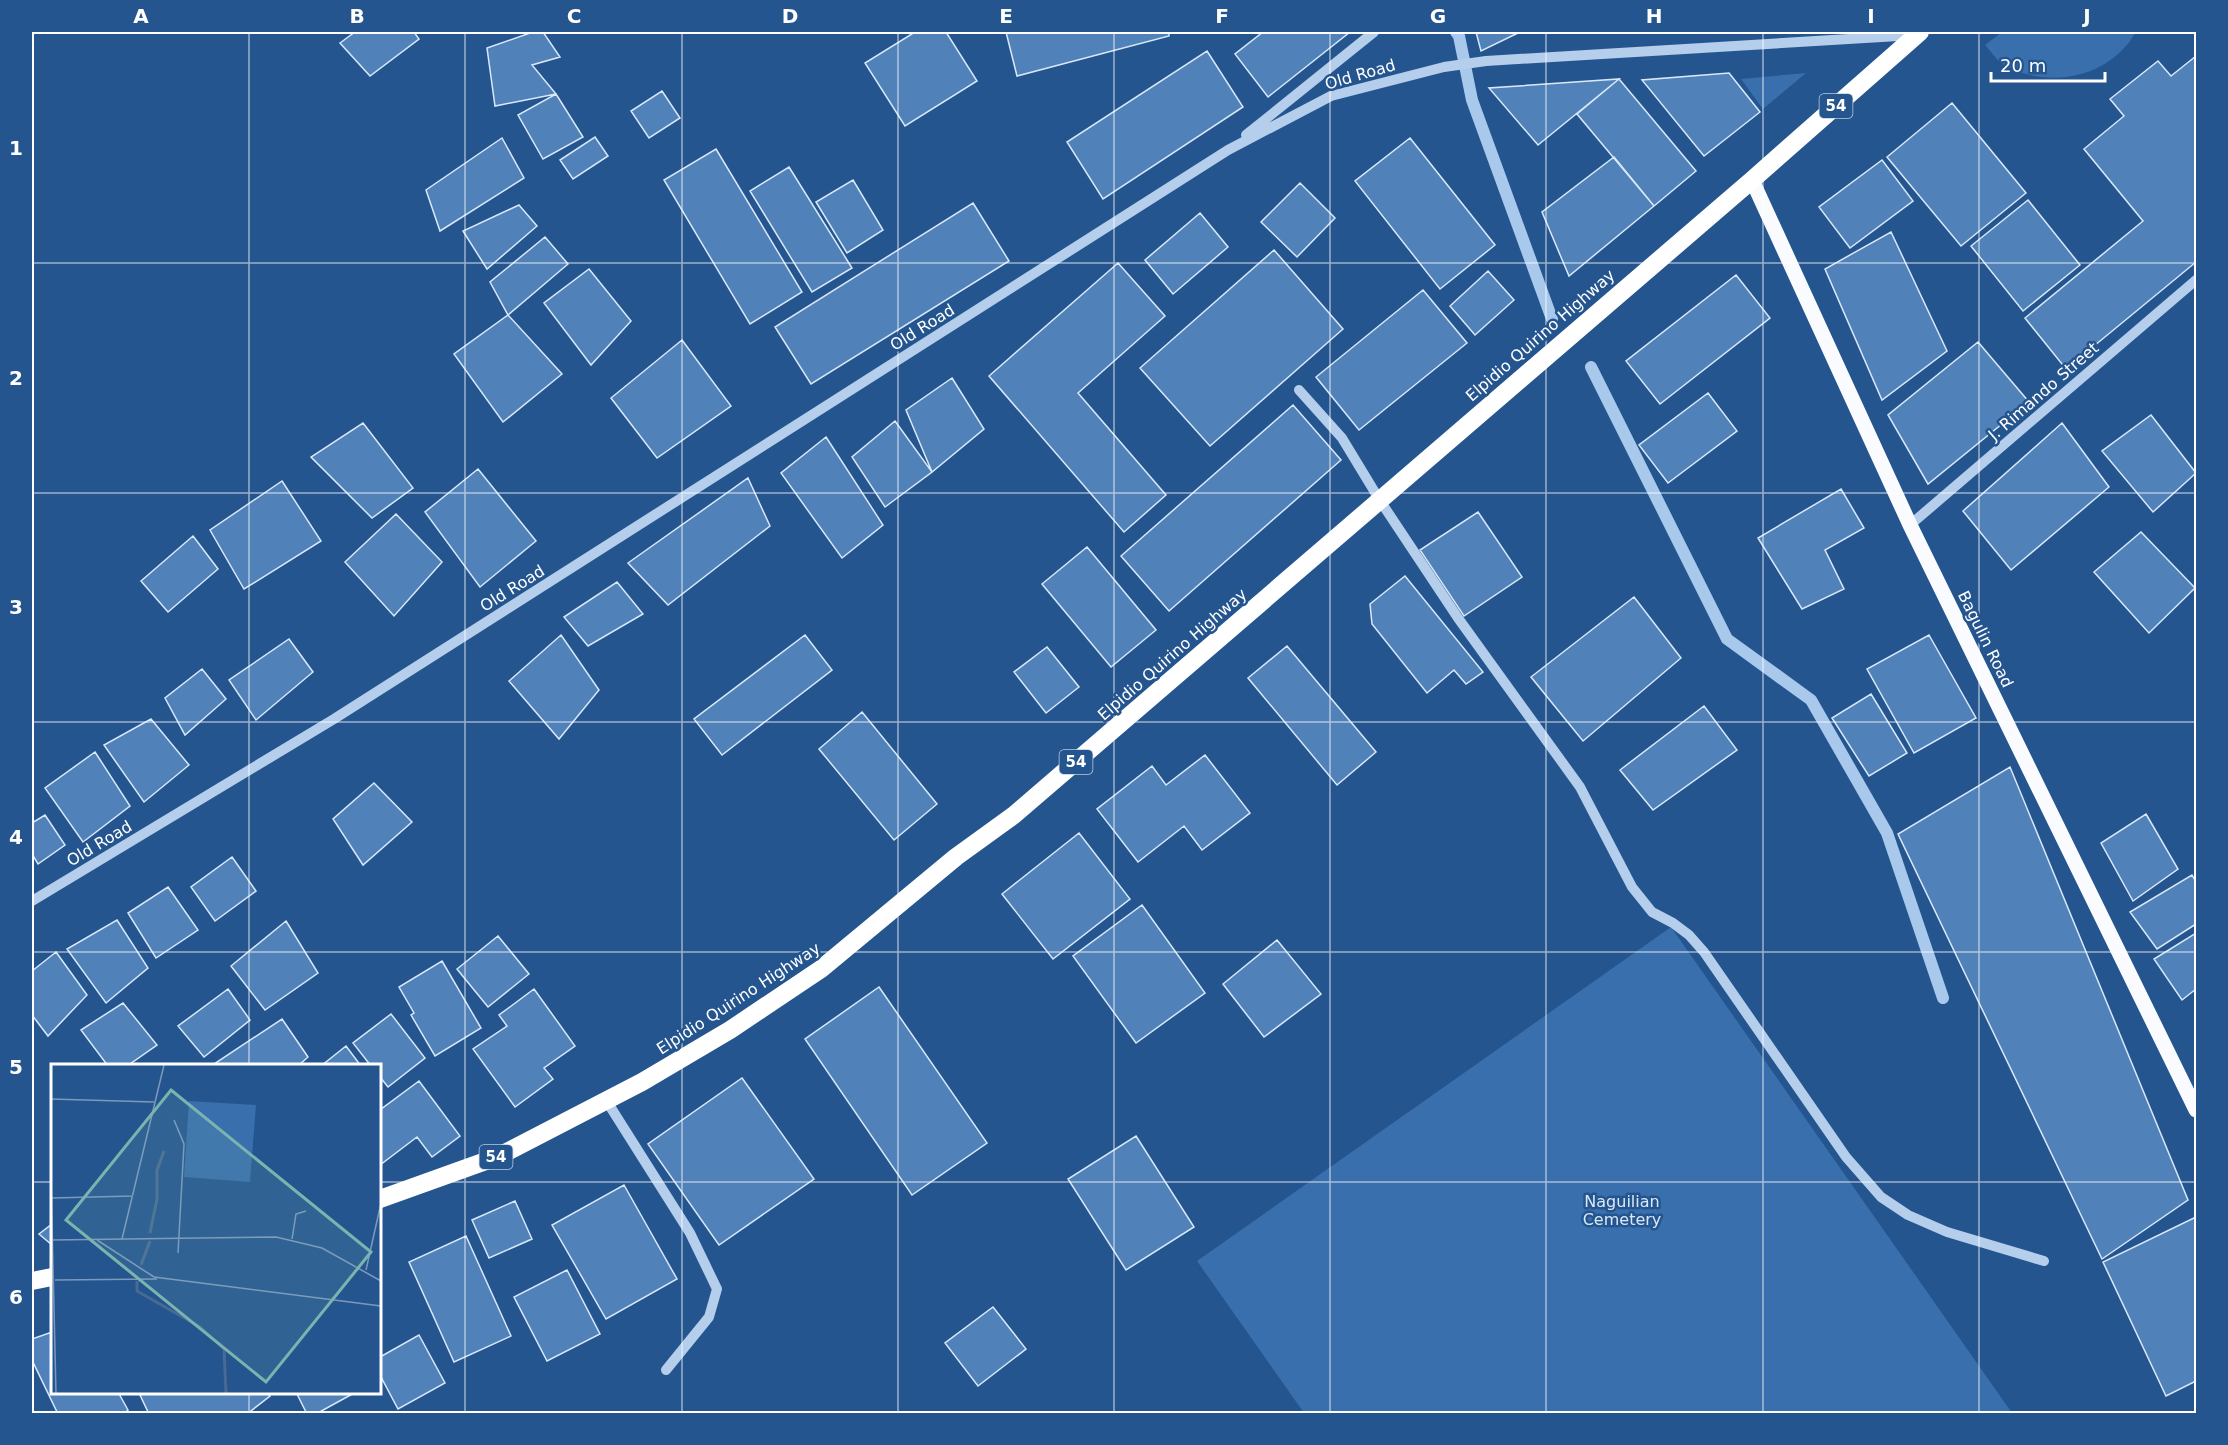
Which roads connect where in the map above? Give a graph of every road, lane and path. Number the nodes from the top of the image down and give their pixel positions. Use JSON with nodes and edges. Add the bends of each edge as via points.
{"nodes":[{"id":1,"x":1374,"y":32,"type":"edge"},
{"id":2,"x":1918,"y":33,"type":"edge"},
{"id":3,"x":1228,"y":150,"type":"junction"},
{"id":4,"x":1752,"y":180,"type":"junction"},
{"id":5,"x":2196,"y":280,"type":"edge"},
{"id":6,"x":1299,"y":390,"type":"dead end"},
{"id":7,"x":1379,"y":499,"type":"junction"},
{"id":8,"x":1910,"y":525,"type":"junction"},
{"id":9,"x":32,"y":901,"type":"edge"},
{"id":10,"x":606,"y":1100,"type":"junction"},
{"id":11,"x":2196,"y":1110,"type":"edge"},
{"id":12,"x":381,"y":1199,"type":"edge"},
{"id":13,"x":2044,"y":1261,"type":"dead end"},
{"id":14,"x":51,"y":1277,"type":"edge"},
{"id":15,"x":32,"y":1281,"type":"edge"},
{"id":16,"x":666,"y":1370,"type":"dead end"}],
"edges":[{"from":1,"to":3,"type":"street"},
{"from":2,"to":3,"type":"street","name":"Old Road","via":[[1443,67],[1331,96]]},
{"from":2,"to":4,"type":"highway","name":"Elpidio Quirino Highway","number":"54"},
{"from":3,"to":9,"type":"street","name":"Old Road","via":[[334,719]]},
{"from":4,"to":7,"type":"highway","name":"Elpidio Quirino Highway","number":"54"},
{"from":4,"to":8,"type":"main road","name":"Bagulin Road"},
{"from":5,"to":8,"type":"street","name":"J. Rimando Street"},
{"from":6,"to":7,"type":"street","via":[[1342,438]]},
{"from":7,"to":10,"type":"highway","name":"Elpidio Quirino Highway","number":"54","via":[[1014,815],[956,857],[821,969],[730,1030]]},
{"from":7,"to":13,"type":"street","via":[[1458,618],[1580,787],[1632,887],[1652,912],[1681,929],[1704,951],[1846,1157],[1881,1197],[1908,1215],[1947,1232]]},
{"from":8,"to":11,"type":"main road","name":"Bagulin Road"},
{"from":10,"to":12,"type":"highway","name":"Elpidio Quirino Highway","number":"54","via":[[497,1157]]},
{"from":10,"to":16,"type":"street","via":[[690,1233],[717,1289],[709,1317]]},
{"from":14,"to":15,"type":"highway"}]}
